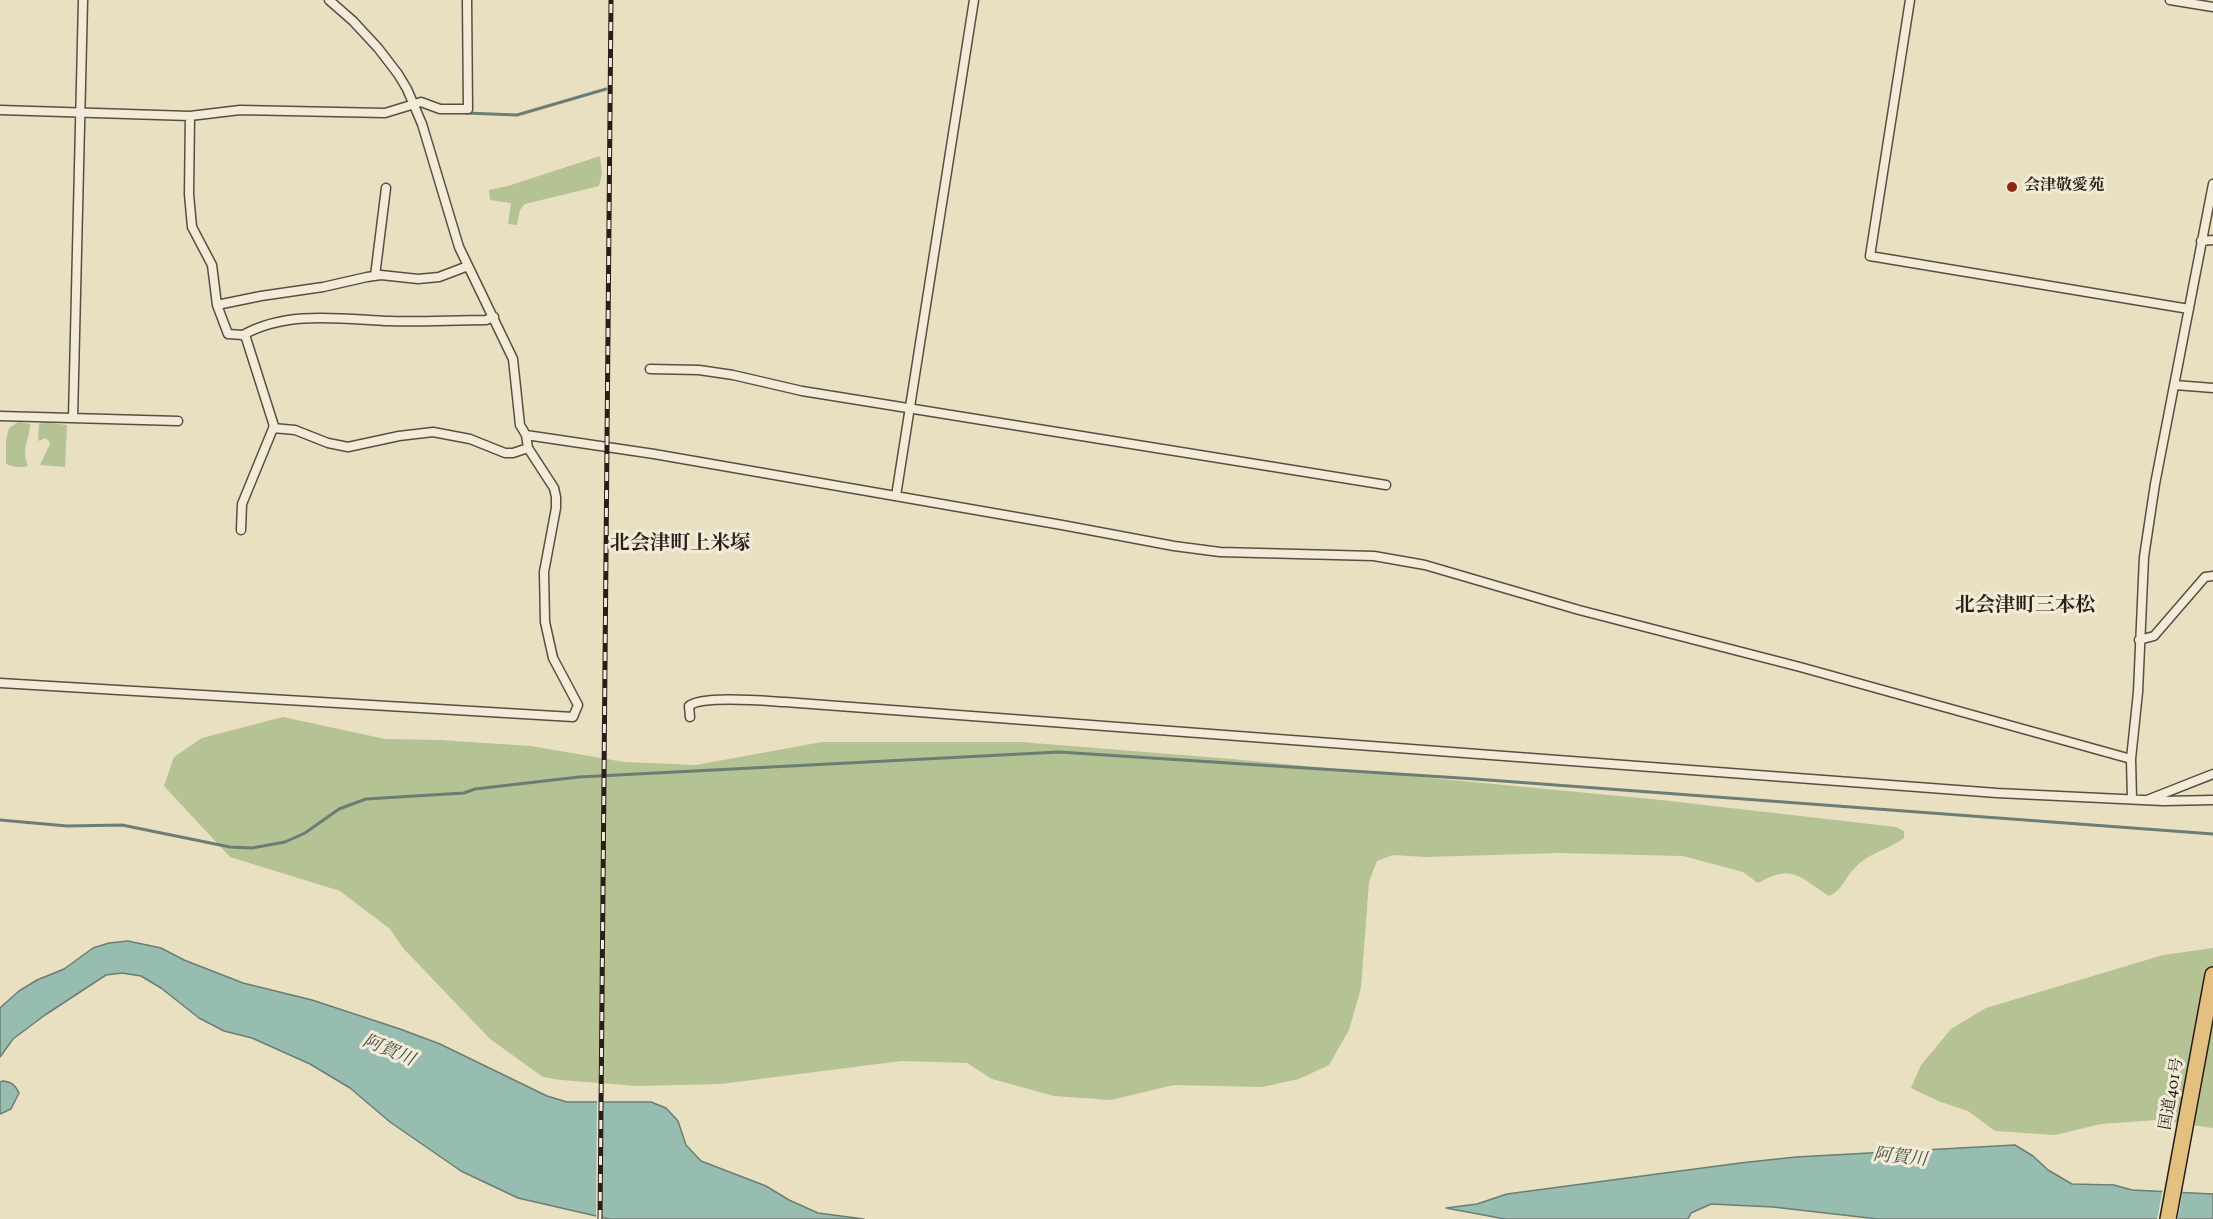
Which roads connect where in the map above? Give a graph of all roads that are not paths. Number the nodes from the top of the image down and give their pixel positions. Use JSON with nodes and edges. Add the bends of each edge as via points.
{"nodes":[{"id":1,"x":83,"y":0,"type":"edge"},
{"id":2,"x":329,"y":0,"type":"edge"},
{"id":3,"x":467,"y":0,"type":"edge"},
{"id":4,"x":974,"y":0,"type":"edge"},
{"id":5,"x":1910,"y":0,"type":"edge"},
{"id":6,"x":2170,"y":0,"type":"edge"},
{"id":7,"x":2213,"y":7,"type":"edge"},
{"id":8,"x":412,"y":103,"type":"junction"},
{"id":9,"x":0,"y":110,"type":"edge"},
{"id":10,"x":80,"y":112,"type":"junction"},
{"id":11,"x":190,"y":117,"type":"junction"},
{"id":12,"x":2213,"y":184,"type":"edge"},
{"id":13,"x":386,"y":188,"type":"dead end"},
{"id":14,"x":2213,"y":240,"type":"edge"},
{"id":15,"x":2201,"y":241,"type":"junction"},
{"id":16,"x":468,"y":266,"type":"junction"},
{"id":17,"x":375,"y":276,"type":"junction"},
{"id":18,"x":217,"y":305,"type":"junction"},
{"id":19,"x":2188,"y":309,"type":"junction"},
{"id":20,"x":494,"y":317,"type":"junction"},
{"id":21,"x":243,"y":335,"type":"junction"},
{"id":22,"x":651,"y":369,"type":"dead end"},
{"id":23,"x":2175,"y":385,"type":"junction"},
{"id":24,"x":2213,"y":388,"type":"edge"},
{"id":25,"x":909,"y":410,"type":"junction"},
{"id":26,"x":0,"y":416,"type":"edge"},
{"id":27,"x":73,"y":418,"type":"junction"},
{"id":28,"x":178,"y":421,"type":"dead end"},
{"id":29,"x":273,"y":428,"type":"junction"},
{"id":30,"x":526,"y":435,"type":"junction"},
{"id":31,"x":528,"y":448,"type":"junction"},
{"id":32,"x":1386,"y":485,"type":"dead end"},
{"id":33,"x":896,"y":496,"type":"junction"},
{"id":34,"x":241,"y":530,"type":"dead end"},
{"id":35,"x":2213,"y":576,"type":"edge"},
{"id":36,"x":2139,"y":640,"type":"junction"},
{"id":37,"x":0,"y":683,"type":"edge"},
{"id":38,"x":690,"y":717,"type":"dead end"},
{"id":39,"x":2131,"y":759,"type":"junction"},
{"id":40,"x":2213,"y":774,"type":"edge"},
{"id":41,"x":2132,"y":799,"type":"junction"},
{"id":42,"x":2147,"y":800,"type":"junction"},
{"id":43,"x":2213,"y":800,"type":"edge"},
{"id":44,"x":2213,"y":975,"type":"edge"},
{"id":45,"x":2168,"y":1219,"type":"edge"}],
"edges":[{"from":1,"to":10,"type":"street"},
{"from":2,"to":8,"type":"street","via":[[378,48],[398,74]]},
{"from":3,"to":8,"type":"street","via":[[468,109]]},
{"from":4,"to":25,"type":"street"},
{"from":5,"to":19,"type":"street","via":[[1870,256]]},
{"from":6,"to":7,"type":"street"},
{"from":8,"to":11,"type":"street","via":[[385,113],[240,110]]},
{"from":8,"to":16,"type":"street"},
{"from":9,"to":10,"type":"street"},
{"from":10,"to":11,"type":"street"},
{"from":10,"to":27,"type":"street"},
{"from":11,"to":18,"type":"street","via":[[192,227],[212,265]]},
{"from":12,"to":15,"type":"street"},
{"from":13,"to":17,"type":"street"},
{"from":14,"to":15,"type":"street"},
{"from":15,"to":19,"type":"street"},
{"from":16,"to":17,"type":"street","via":[[439,277]]},
{"from":16,"to":20,"type":"street"},
{"from":17,"to":18,"type":"street"},
{"from":18,"to":21,"type":"street","via":[[228,334]]},
{"from":19,"to":23,"type":"street"},
{"from":20,"to":21,"type":"street","via":[[390,321],[322,318],[256,328]]},
{"from":20,"to":30,"type":"street","via":[[513,359],[519,424]]},
{"from":21,"to":29,"type":"street"},
{"from":22,"to":25,"type":"street","via":[[734,375],[793,390]]},
{"from":23,"to":24,"type":"street"},
{"from":23,"to":36,"type":"street","via":[[2144,557]]},
{"from":25,"to":32,"type":"street"},
{"from":25,"to":33,"type":"street"},
{"from":26,"to":27,"type":"street"},
{"from":27,"to":28,"type":"street"},
{"from":29,"to":31,"type":"street","via":[[295,430],[348,447],[433,432],[470,439],[506,453]]},
{"from":29,"to":34,"type":"street","via":[[242,504]]},
{"from":30,"to":31,"type":"street"},
{"from":30,"to":33,"type":"street"},
{"from":31,"to":37,"type":"street","via":[[556,497],[544,572],[545,622],[553,658],[578,705],[573,717]]},
{"from":33,"to":39,"type":"street","via":[[1220,552],[1374,556],[1425,565]]},
{"from":35,"to":36,"type":"street","via":[[2205,577],[2154,636]]},
{"from":36,"to":39,"type":"street"},
{"from":38,"to":41,"type":"street","via":[[689,706],[693,702],[785,702],[1976,791]]},
{"from":39,"to":41,"type":"street"},
{"from":40,"to":42,"type":"street"},
{"from":41,"to":42,"type":"street"},
{"from":42,"to":43,"type":"street"},
{"from":44,"to":45,"type":"highway","name":"国道401号"}]}
